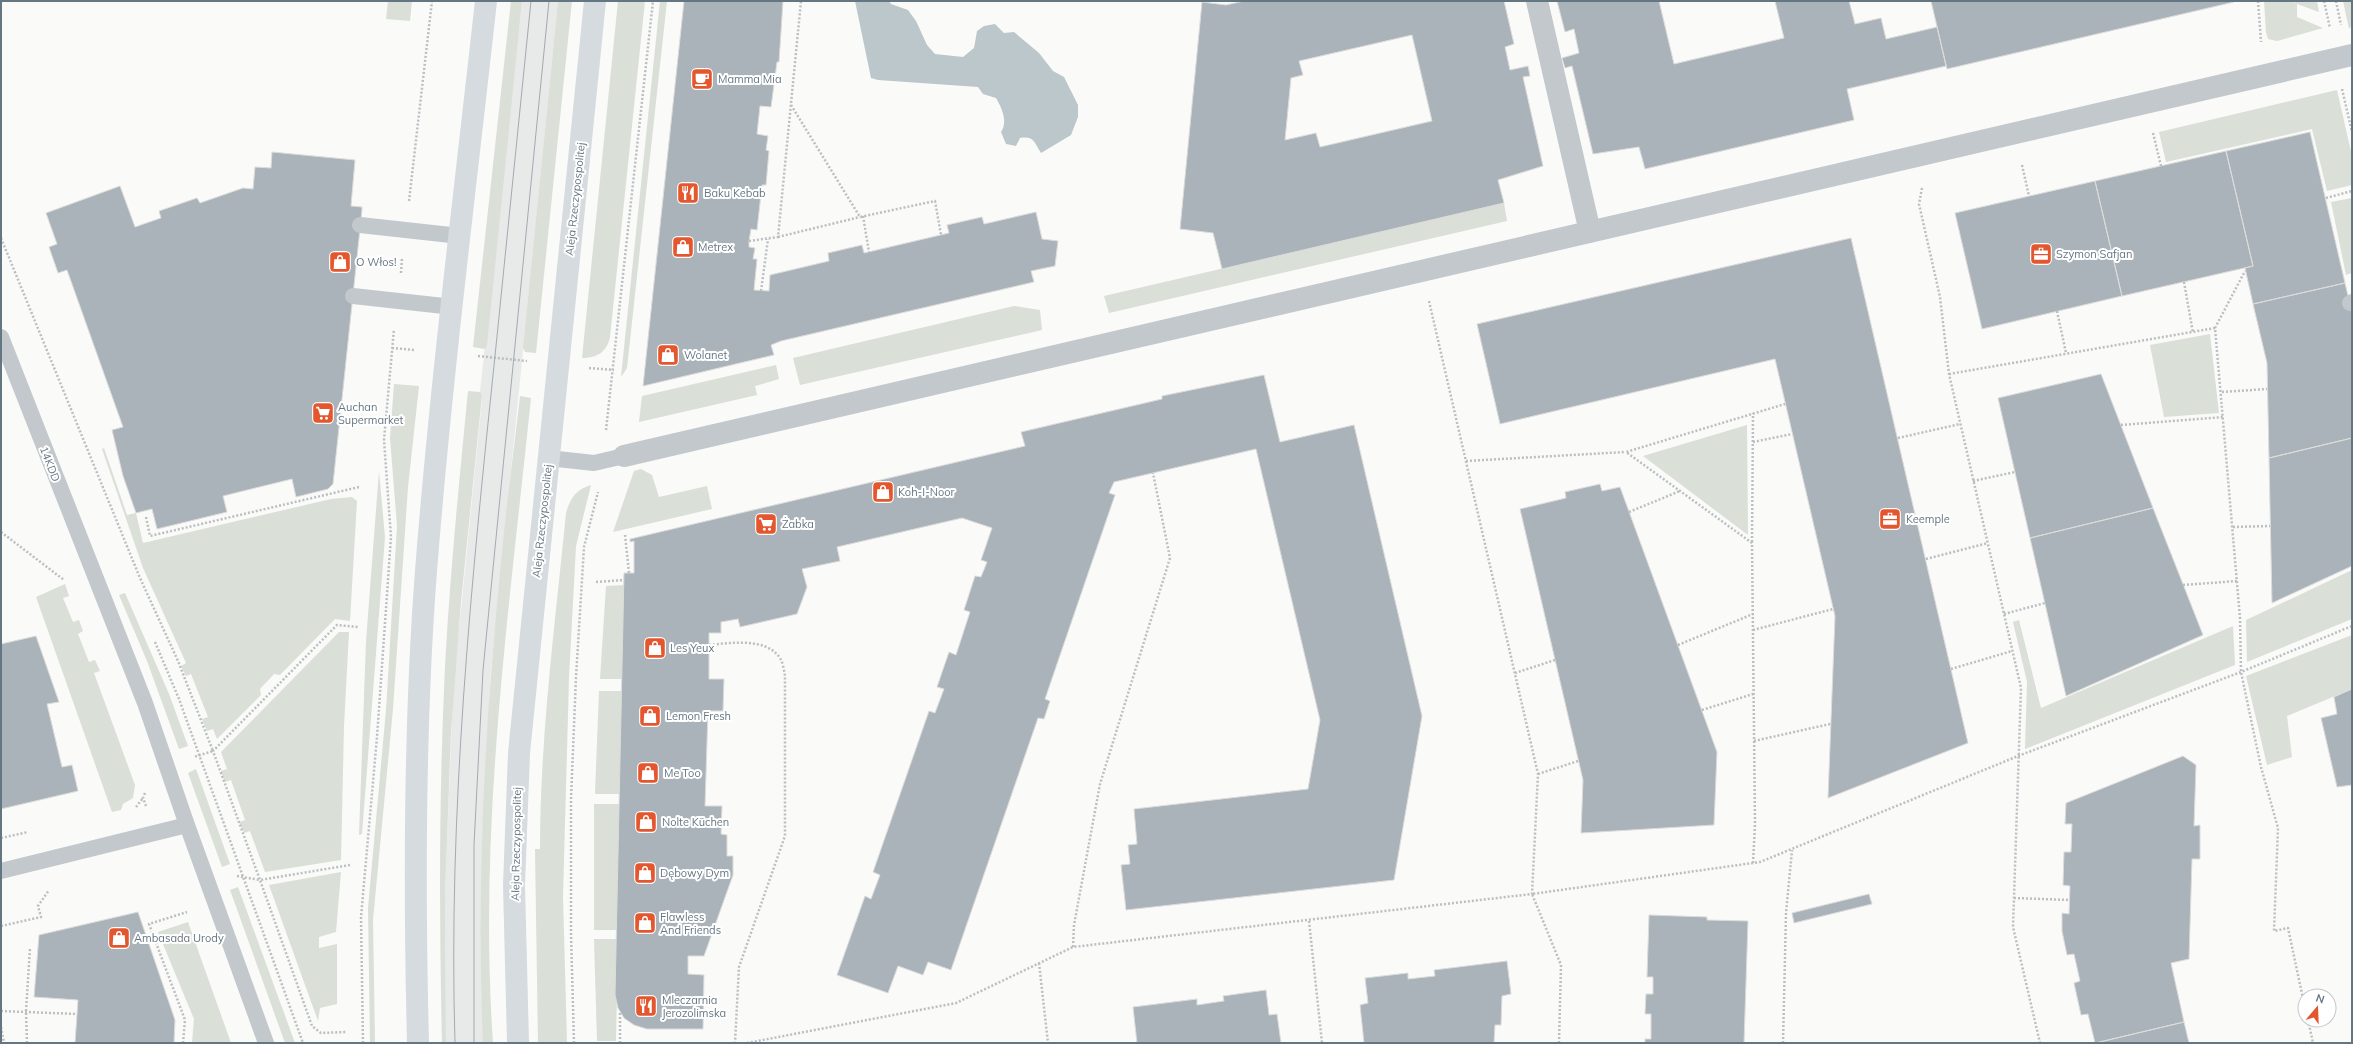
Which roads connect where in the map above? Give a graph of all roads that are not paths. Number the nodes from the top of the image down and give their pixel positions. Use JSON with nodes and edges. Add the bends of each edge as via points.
{"nodes":[{"id":1,"x":486,"y":1,"type":"edge"},
{"id":2,"x":595,"y":1,"type":"edge"},
{"id":3,"x":1537,"y":1,"type":"edge"},
{"id":4,"x":2352,"y":55,"type":"edge"},
{"id":5,"x":360,"y":225,"type":"dead end"},
{"id":6,"x":1590,"y":232,"type":"junction"},
{"id":7,"x":460,"y":236,"type":"junction"},
{"id":8,"x":353,"y":296,"type":"dead end"},
{"id":9,"x":453,"y":307,"type":"junction"},
{"id":10,"x":1,"y":337,"type":"edge"},
{"id":11,"x":624,"y":456,"type":"joint"},
{"id":12,"x":548,"y":458,"type":"junction"},
{"id":13,"x":186,"y":825,"type":"junction"},
{"id":14,"x":1,"y":871,"type":"edge"},
{"id":15,"x":266,"y":1043,"type":"edge"},
{"id":16,"x":418,"y":1043,"type":"edge"},
{"id":17,"x":518,"y":1043,"type":"edge"}],
"edges":[{"from":1,"to":7,"type":"street"},
{"from":2,"to":12,"type":"street","name":"Aleja Rzeczypospolitej"},
{"from":3,"to":6,"type":"street"},
{"from":4,"to":6,"type":"street"},
{"from":5,"to":7,"type":"lane"},
{"from":6,"to":11,"type":"street"},
{"from":7,"to":9,"type":"street"},
{"from":8,"to":9,"type":"lane"},
{"from":9,"to":16,"type":"street","via":[[427,563],[420,675],[415,800]]},
{"from":10,"to":13,"type":"lane","name":"14KDD","via":[[145,703]]},
{"from":11,"to":12,"type":"lane","via":[[594,463]]},
{"from":12,"to":17,"type":"street","name":"Aleja Rzeczypospolitej","via":[[517,786],[514,885]]},
{"from":13,"to":14,"type":"lane"},
{"from":13,"to":15,"type":"lane","name":"14KDD"}]}
